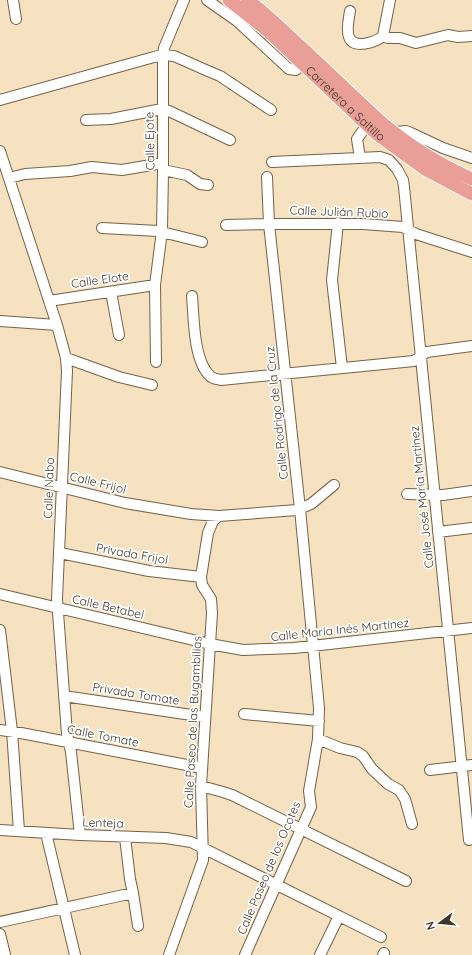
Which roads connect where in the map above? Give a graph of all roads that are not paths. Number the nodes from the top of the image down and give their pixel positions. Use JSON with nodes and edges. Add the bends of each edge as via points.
{"nodes":[{"id":1,"x":12,"y":0,"type":"edge"},
{"id":2,"x":184,"y":0,"type":"edge"},
{"id":3,"x":207,"y":0,"type":"edge"},
{"id":4,"x":229,"y":0,"type":"edge"},
{"id":5,"x":390,"y":0,"type":"edge"},
{"id":6,"x":243,"y":11,"type":"edge"},
{"id":7,"x":350,"y":11,"type":"dead end"},
{"id":8,"x":16,"y":19,"type":"dead end"},
{"id":9,"x":383,"y":36,"type":"junction"},
{"id":10,"x":472,"y":36,"type":"edge"},
{"id":11,"x":163,"y":55,"type":"junction"},
{"id":12,"x":0,"y":100,"type":"edge"},
{"id":13,"x":162,"y":109,"type":"junction"},
{"id":14,"x":271,"y":110,"type":"dead end"},
{"id":15,"x":86,"y":120,"type":"dead end"},
{"id":16,"x":368,"y":125,"type":"junction"},
{"id":17,"x":394,"y":132,"type":"junction"},
{"id":18,"x":230,"y":140,"type":"dead end"},
{"id":19,"x":392,"y":145,"type":"junction"},
{"id":20,"x":0,"y":151,"type":"edge"},
{"id":21,"x":360,"y":158,"type":"junction"},
{"id":22,"x":384,"y":158,"type":"junction"},
{"id":23,"x":472,"y":158,"type":"edge"},
{"id":24,"x":272,"y":162,"type":"dead end"},
{"id":25,"x":163,"y":167,"type":"junction"},
{"id":26,"x":267,"y":177,"type":"dead end"},
{"id":27,"x":9,"y":178,"type":"junction"},
{"id":28,"x":472,"y":179,"type":"edge"},
{"id":29,"x":208,"y":185,"type":"dead end"},
{"id":30,"x":472,"y":194,"type":"edge"},
{"id":31,"x":338,"y":223,"type":"junction"},
{"id":32,"x":269,"y":224,"type":"junction"},
{"id":33,"x":226,"y":225,"type":"dead end"},
{"id":34,"x":102,"y":228,"type":"dead end"},
{"id":35,"x":409,"y":230,"type":"junction"},
{"id":36,"x":162,"y":232,"type":"junction"},
{"id":37,"x":202,"y":242,"type":"dead end"},
{"id":38,"x":472,"y":252,"type":"edge"},
{"id":39,"x":155,"y":285,"type":"junction"},
{"id":40,"x":111,"y":292,"type":"junction"},
{"id":41,"x":192,"y":296,"type":"dead end"},
{"id":42,"x":49,"y":301,"type":"junction"},
{"id":43,"x":0,"y":321,"type":"edge"},
{"id":44,"x":57,"y":325,"type":"junction"},
{"id":45,"x":119,"y":335,"type":"dead end"},
{"id":46,"x":472,"y":346,"type":"edge"},
{"id":47,"x":422,"y":356,"type":"junction"},
{"id":48,"x":66,"y":358,"type":"junction"},
{"id":49,"x":156,"y":362,"type":"dead end"},
{"id":50,"x":342,"y":368,"type":"junction"},
{"id":51,"x":286,"y":374,"type":"junction"},
{"id":52,"x":152,"y":385,"type":"dead end"},
{"id":53,"x":0,"y":472,"type":"edge"},
{"id":54,"x":334,"y":485,"type":"dead end"},
{"id":55,"x":63,"y":488,"type":"junction"},
{"id":56,"x":472,"y":491,"type":"edge"},
{"id":57,"x":407,"y":494,"type":"dead end"},
{"id":58,"x":434,"y":495,"type":"junction"},
{"id":59,"x":300,"y":509,"type":"junction"},
{"id":60,"x":218,"y":516,"type":"junction"},
{"id":61,"x":472,"y":528,"type":"edge"},
{"id":62,"x":438,"y":532,"type":"junction"},
{"id":63,"x":60,"y":554,"type":"junction"},
{"id":64,"x":201,"y":577,"type":"junction"},
{"id":65,"x":0,"y":594,"type":"edge"},
{"id":66,"x":57,"y":609,"type":"junction"},
{"id":67,"x":472,"y":628,"type":"edge"},
{"id":68,"x":0,"y":630,"type":"edge"},
{"id":69,"x":448,"y":632,"type":"junction"},
{"id":70,"x":210,"y":644,"type":"junction"},
{"id":71,"x":314,"y":646,"type":"junction"},
{"id":72,"x":2,"y":672,"type":"edge"},
{"id":73,"x":64,"y":696,"type":"junction"},
{"id":74,"x":244,"y":714,"type":"dead end"},
{"id":75,"x":205,"y":717,"type":"junction"},
{"id":76,"x":319,"y":721,"type":"junction"},
{"id":77,"x":0,"y":730,"type":"edge"},
{"id":78,"x":12,"y":731,"type":"junction"},
{"id":79,"x":318,"y":739,"type":"junction"},
{"id":80,"x":69,"y":742,"type":"junction"},
{"id":81,"x":467,"y":766,"type":"edge"},
{"id":82,"x":202,"y":768,"type":"junction"},
{"id":83,"x":430,"y":770,"type":"dead end"},
{"id":84,"x":201,"y":786,"type":"junction"},
{"id":85,"x":412,"y":824,"type":"dead end"},
{"id":86,"x":0,"y":830,"type":"edge"},
{"id":87,"x":19,"y":831,"type":"junction"},
{"id":88,"x":301,"y":831,"type":"junction"},
{"id":89,"x":46,"y":833,"type":"junction"},
{"id":90,"x":470,"y":834,"type":"edge"},
{"id":91,"x":80,"y":835,"type":"junction"},
{"id":92,"x":125,"y":837,"type":"junction"},
{"id":93,"x":203,"y":847,"type":"junction"},
{"id":94,"x":406,"y":881,"type":"dead end"},
{"id":95,"x":277,"y":886,"type":"junction"},
{"id":96,"x":133,"y":893,"type":"junction"},
{"id":97,"x":64,"y":908,"type":"junction"},
{"id":98,"x":339,"y":916,"type":"junction"},
{"id":99,"x":0,"y":922,"type":"edge"},
{"id":100,"x":138,"y":926,"type":"dead end"},
{"id":101,"x":0,"y":934,"type":"edge"},
{"id":102,"x":381,"y":936,"type":"dead end"},
{"id":103,"x":5,"y":955,"type":"edge"},
{"id":104,"x":75,"y":955,"type":"edge"},
{"id":105,"x":169,"y":955,"type":"edge"},
{"id":106,"x":245,"y":955,"type":"edge"},
{"id":107,"x":320,"y":955,"type":"edge"}],
"edges":[{"from":1,"to":8,"type":"street"},
{"from":2,"to":11,"type":"street","name":"Calle Ejote"},
{"from":3,"to":6,"type":"street"},
{"from":4,"to":6,"type":"main road","name":"Carretera a Saltillo"},
{"from":5,"to":9,"type":"street"},
{"from":6,"to":16,"type":"main road","name":"Carretera a Saltillo","via":[[268,31]]},
{"from":6,"to":17,"type":"main road","name":"Carretera a Saltillo","via":[[275,23]]},
{"from":7,"to":9,"type":"street","via":[[348,34],[352,42],[372,42]]},
{"from":9,"to":10,"type":"street","via":[[416,43],[448,35]]},
{"from":11,"to":12,"type":"street"},
{"from":11,"to":13,"type":"street","name":"Calle Ejote"},
{"from":11,"to":14,"type":"street","via":[[181,59],[220,76]]},
{"from":13,"to":15,"type":"street","via":[[111,119]]},
{"from":13,"to":18,"type":"street"},
{"from":13,"to":25,"type":"street","name":"Calle Ejote"},
{"from":16,"to":19,"type":"main road","name":"Carretera a Saltillo"},
{"from":16,"to":21,"type":"street","via":[[357,139]]},
{"from":17,"to":23,"type":"street","via":[[412,132],[443,148]]},
{"from":17,"to":28,"type":"main road","name":"Carretera a Saltillo","via":[[446,167]]},
{"from":19,"to":22,"type":"street"},
{"from":19,"to":30,"type":"main road","name":"Carretera a Saltillo","via":[[425,168]]},
{"from":20,"to":27,"type":"street","name":"Calle Nabo"},
{"from":21,"to":22,"type":"street"},
{"from":21,"to":24,"type":"street"},
{"from":22,"to":35,"type":"street","name":"Calle José María Martínez","via":[[397,168],[403,180]]},
{"from":25,"to":27,"type":"street","via":[[122,170],[92,168],[25,174]]},
{"from":25,"to":29,"type":"street","via":[[187,175],[200,184]]},
{"from":25,"to":36,"type":"street","name":"Calle Ejote"},
{"from":26,"to":32,"type":"street","name":"Calle Rodrigo de la Cruz"},
{"from":27,"to":42,"type":"street","name":"Calle Nabo"},
{"from":31,"to":32,"type":"street","name":"Calle Julián Rubio"},
{"from":31,"to":35,"type":"street","name":"Calle Julián Rubio","via":[[403,227]]},
{"from":31,"to":50,"type":"street","via":[[332,280]]},
{"from":32,"to":33,"type":"street","name":"Calle Julián Rubio"},
{"from":32,"to":51,"type":"street","name":"Calle Rodrigo de la Cruz"},
{"from":34,"to":36,"type":"street"},
{"from":35,"to":38,"type":"street","name":"Calle Julián Rubio"},
{"from":35,"to":47,"type":"street","name":"Calle José María Martínez"},
{"from":36,"to":37,"type":"street"},
{"from":36,"to":39,"type":"street","name":"Calle Ejote"},
{"from":39,"to":40,"type":"street","name":"Calle Elote"},
{"from":39,"to":49,"type":"street","name":"Calle Ejote"},
{"from":40,"to":42,"type":"street","name":"Calle Elote"},
{"from":40,"to":45,"type":"street"},
{"from":41,"to":51,"type":"street","via":[[198,350],[203,367],[210,376],[221,380]]},
{"from":42,"to":44,"type":"street","name":"Calle Nabo"},
{"from":43,"to":44,"type":"street"},
{"from":44,"to":48,"type":"street","name":"Calle Nabo"},
{"from":46,"to":47,"type":"street","via":[[427,352]]},
{"from":47,"to":50,"type":"street","via":[[414,361]]},
{"from":47,"to":58,"type":"street","name":"Calle José María Martínez"},
{"from":48,"to":52,"type":"street","via":[[123,379]]},
{"from":48,"to":55,"type":"street","name":"Calle Nabo"},
{"from":50,"to":51,"type":"street"},
{"from":51,"to":59,"type":"street","name":"Calle Rodrigo de la Cruz"},
{"from":53,"to":55,"type":"street","name":"Calle Frijol"},
{"from":54,"to":59,"type":"street","via":[[311,504]]},
{"from":55,"to":60,"type":"street","name":"Calle Frijol","via":[[125,503]]},
{"from":55,"to":63,"type":"street","name":"Calle Nabo"},
{"from":56,"to":58,"type":"street"},
{"from":57,"to":58,"type":"street"},
{"from":58,"to":62,"type":"street","name":"Calle José María Martínez"},
{"from":59,"to":60,"type":"street","name":"Calle Frijol"},
{"from":59,"to":71,"type":"street","name":"Calle Rodrigo de la Cruz"},
{"from":60,"to":64,"type":"street","via":[[208,533]]},
{"from":61,"to":62,"type":"street"},
{"from":62,"to":69,"type":"street","name":"Calle José María Martínez"},
{"from":63,"to":64,"type":"street","name":"Privada Frijol","via":[[149,571]]},
{"from":63,"to":66,"type":"street","name":"Calle Nabo"},
{"from":64,"to":70,"type":"street","name":"Calle Paseo de las Bugambilias","via":[[202,586],[212,603]]},
{"from":65,"to":66,"type":"street","name":"Calle Betabel"},
{"from":66,"to":70,"type":"street","name":"Calle Betabel"},
{"from":66,"to":73,"type":"street","name":"Calle Nabo"},
{"from":67,"to":69,"type":"street","name":"Calle María Inés Martínez"},
{"from":68,"to":72,"type":"street"},
{"from":69,"to":71,"type":"street","name":"Calle María Inés Martínez"},
{"from":69,"to":81,"type":"street","name":"Calle José María Martínez"},
{"from":70,"to":71,"type":"street","name":"Calle María Inés Martínez","via":[[243,650]]},
{"from":70,"to":75,"type":"street","name":"Calle Paseo de las Bugambilias"},
{"from":71,"to":76,"type":"street","name":"Calle Paseo de los Ocotes"},
{"from":72,"to":78,"type":"street"},
{"from":73,"to":75,"type":"street","name":"Privada Tomate"},
{"from":73,"to":80,"type":"street","name":"Calle Nabo"},
{"from":74,"to":76,"type":"street"},
{"from":75,"to":82,"type":"street","name":"Calle Paseo de las Bugambilias"},
{"from":76,"to":79,"type":"street","name":"Calle Paseo de los Ocotes"},
{"from":77,"to":78,"type":"street","name":"Calle Tomate"},
{"from":78,"to":80,"type":"street","name":"Calle Tomate"},
{"from":78,"to":87,"type":"street"},
{"from":79,"to":85,"type":"street","via":[[362,756],[388,784],[399,790],[405,799]]},
{"from":79,"to":88,"type":"street","name":"Calle Paseo de los Ocotes","via":[[310,791],[311,807]]},
{"from":80,"to":82,"type":"street","name":"Calle Tomate"},
{"from":80,"to":91,"type":"street","name":"Calle Nabo"},
{"from":81,"to":83,"type":"street"},
{"from":81,"to":90,"type":"street","name":"Calle José María Martínez"},
{"from":82,"to":84,"type":"street","name":"Calle Paseo de las Bugambilias"},
{"from":84,"to":88,"type":"street","via":[[232,795]]},
{"from":84,"to":93,"type":"street","name":"Calle Paseo de las Bugambilias"},
{"from":86,"to":87,"type":"street","name":"Lenteja"},
{"from":87,"to":89,"type":"street","name":"Lenteja"},
{"from":88,"to":94,"type":"street"},
{"from":88,"to":95,"type":"street","name":"Calle Paseo de los Ocotes"},
{"from":89,"to":91,"type":"street","name":"Lenteja"},
{"from":89,"to":97,"type":"street"},
{"from":91,"to":92,"type":"street","name":"Lenteja"},
{"from":92,"to":93,"type":"street","name":"Lenteja","via":[[172,839]]},
{"from":92,"to":96,"type":"street"},
{"from":93,"to":95,"type":"street","name":"Lenteja"},
{"from":93,"to":105,"type":"street","name":"Calle Paseo de las Bugambilias","via":[[202,864]]},
{"from":95,"to":98,"type":"street","name":"Lenteja"},
{"from":95,"to":106,"type":"street","name":"Calle Paseo de los Ocotes"},
{"from":96,"to":97,"type":"street"},
{"from":96,"to":100,"type":"street"},
{"from":97,"to":99,"type":"street"},
{"from":97,"to":104,"type":"street"},
{"from":98,"to":102,"type":"street","name":"Lenteja"},
{"from":98,"to":107,"type":"street"},
{"from":101,"to":103,"type":"street"}]}
